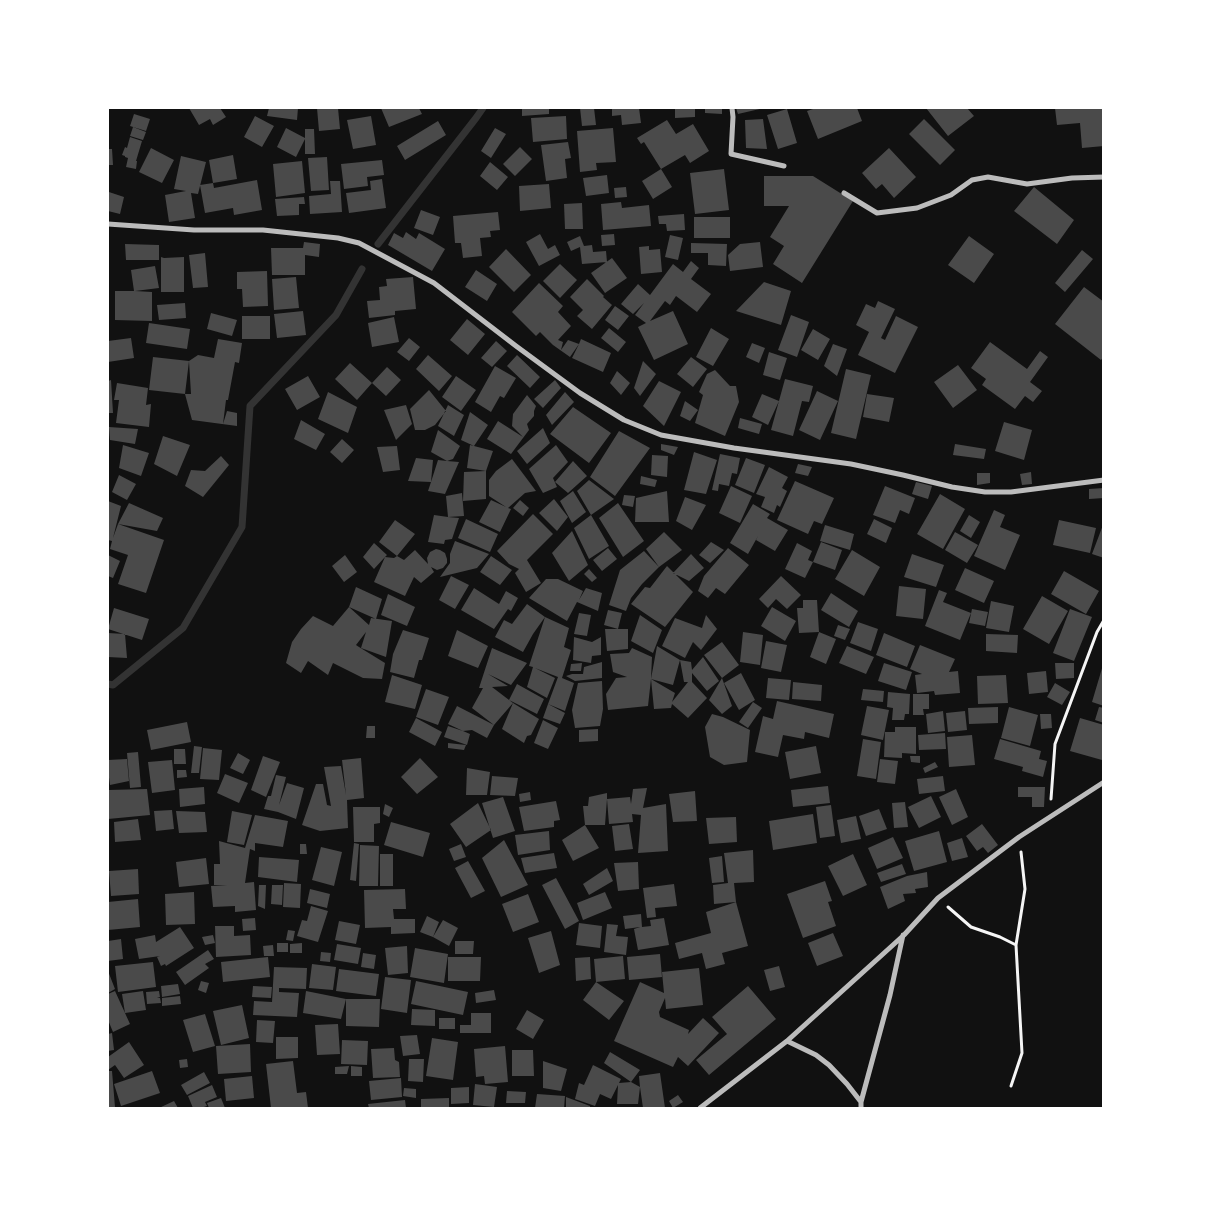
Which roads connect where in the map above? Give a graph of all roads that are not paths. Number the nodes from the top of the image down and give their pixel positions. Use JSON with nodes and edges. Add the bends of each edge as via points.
{"nodes":[{"id":1,"x":732,"y":108,"type":"edge"},
{"id":2,"x":784,"y":166,"type":"dead end"},
{"id":3,"x":1104,"y":177,"type":"edge"},
{"id":4,"x":844,"y":193,"type":"dead end"},
{"id":5,"x":108,"y":224,"type":"edge"},
{"id":6,"x":1104,"y":480,"type":"edge"},
{"id":7,"x":1104,"y":782,"type":"edge"},
{"id":8,"x":904,"y":935,"type":"junction"},
{"id":9,"x":787,"y":1041,"type":"junction"},
{"id":10,"x":861,"y":1102,"type":"junction"},
{"id":11,"x":700,"y":1108,"type":"edge"},
{"id":12,"x":861,"y":1108,"type":"edge"}],
"edges":[{"from":1,"to":2,"type":"street","via":[[731,154]]},
{"from":3,"to":4,"type":"street","via":[[1026,184],[988,177],[972,180],[951,195],[917,208],[877,213]]},
{"from":5,"to":6,"type":"street","via":[[194,230],[263,230],[360,243],[434,283],[580,393],[624,420],[661,435],[851,464],[985,492],[1011,492]]},
{"from":7,"to":8,"type":"street","via":[[1019,837],[938,898]]},
{"from":8,"to":9,"type":"street"},
{"from":8,"to":10,"type":"street"},
{"from":9,"to":10,"type":"street","via":[[829,1065]]},
{"from":9,"to":11,"type":"street"},
{"from":10,"to":12,"type":"street"}]}
